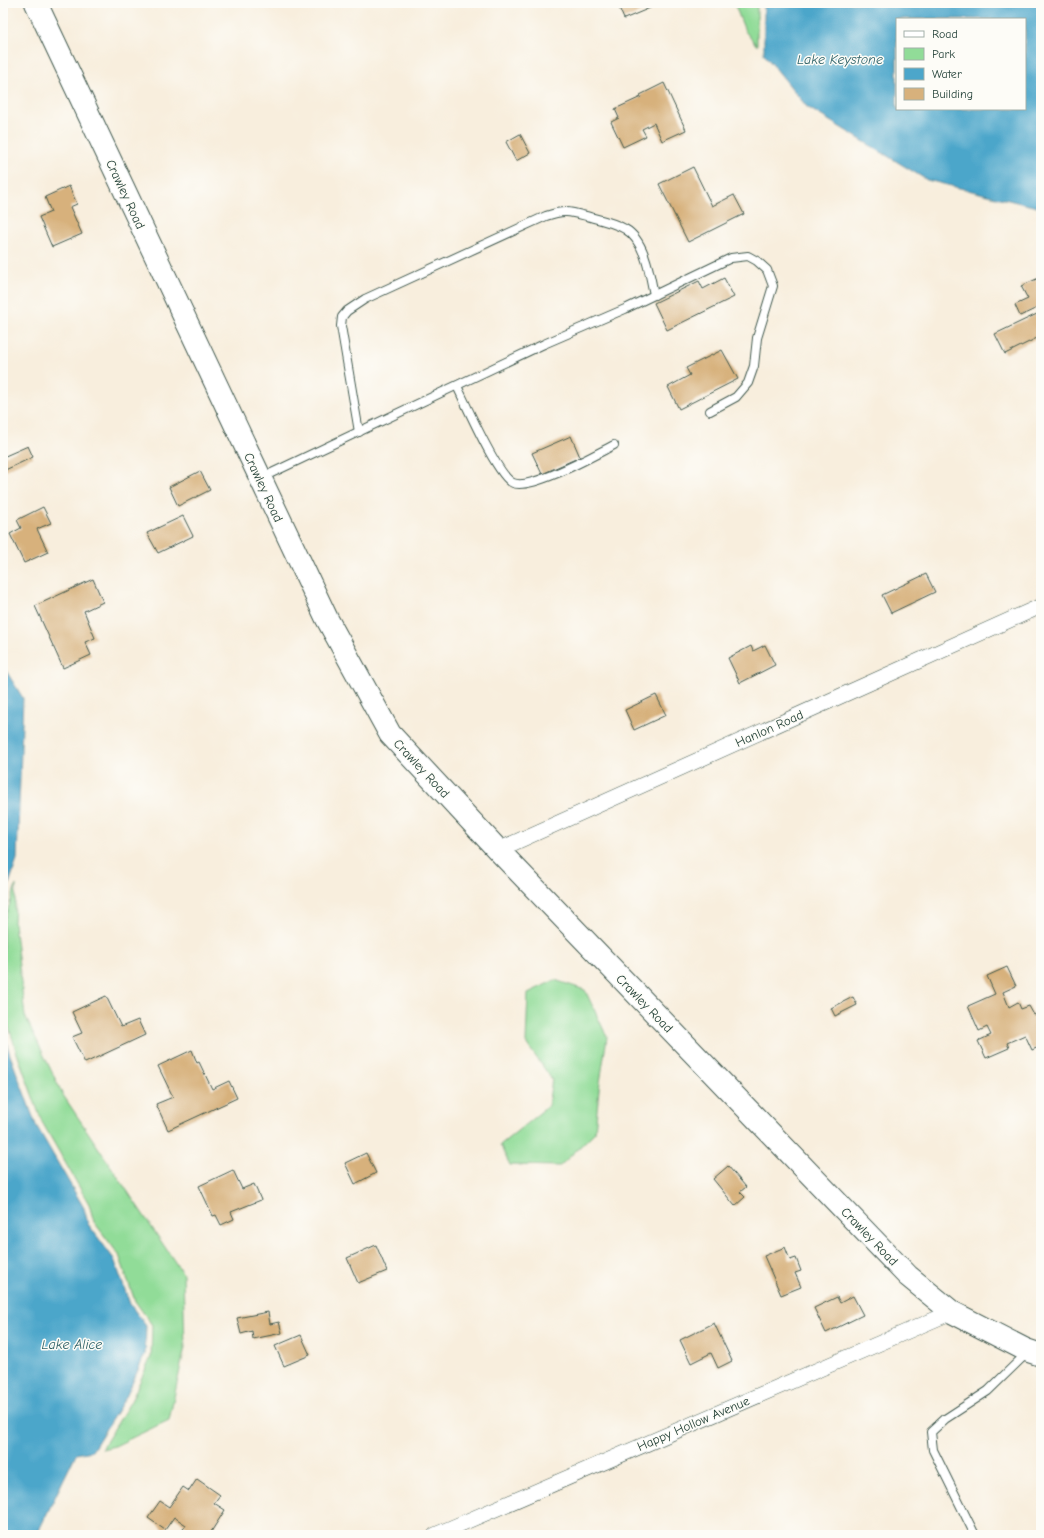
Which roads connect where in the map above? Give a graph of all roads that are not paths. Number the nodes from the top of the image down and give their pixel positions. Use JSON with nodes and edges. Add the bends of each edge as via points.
{"nodes":[{"id":1,"x":36,"y":3,"type":"edge"},
{"id":2,"x":654,"y":295,"type":"junction"},
{"id":3,"x":457,"y":386,"type":"junction"},
{"id":4,"x":710,"y":411,"type":"dead end"},
{"id":5,"x":359,"y":432,"type":"junction"},
{"id":6,"x":614,"y":445,"type":"dead end"},
{"id":7,"x":260,"y":479,"type":"junction"},
{"id":8,"x":1041,"y":606,"type":"edge"},
{"id":9,"x":498,"y":850,"type":"junction"},
{"id":10,"x":952,"y":1312,"type":"junction"},
{"id":11,"x":1035,"y":1353,"type":"edge"},
{"id":12,"x":435,"y":1535,"type":"edge"},
{"id":13,"x":975,"y":1535,"type":"edge"}],
"edges":[{"from":1,"to":7,"type":"street","name":"Crawley Road"},
{"from":2,"to":3,"type":"lane"},
{"from":2,"to":4,"type":"lane","via":[[731,258],[748,256],[767,270],[773,286],[757,338],[754,366],[748,383],[736,397]]},
{"from":2,"to":5,"type":"lane","via":[[648,267],[641,247],[633,235],[607,221],[568,211],[546,216],[464,253],[366,299],[342,317],[341,326]]},
{"from":3,"to":5,"type":"lane"},
{"from":3,"to":6,"type":"lane","via":[[496,464],[514,484],[540,480]]},
{"from":5,"to":7,"type":"lane"},
{"from":7,"to":9,"type":"street","name":"Crawley Road","via":[[327,619],[390,734]]},
{"from":8,"to":9,"type":"street","name":"Hanlon Road"},
{"from":9,"to":10,"type":"street","name":"Crawley Road","via":[[908,1276]]},
{"from":10,"to":11,"type":"street","name":"Crawley Road"},
{"from":10,"to":12,"type":"street","name":"Happy Hollow Avenue"},
{"from":11,"to":13,"type":"lane","via":[[931,1432],[933,1450]]}]}
